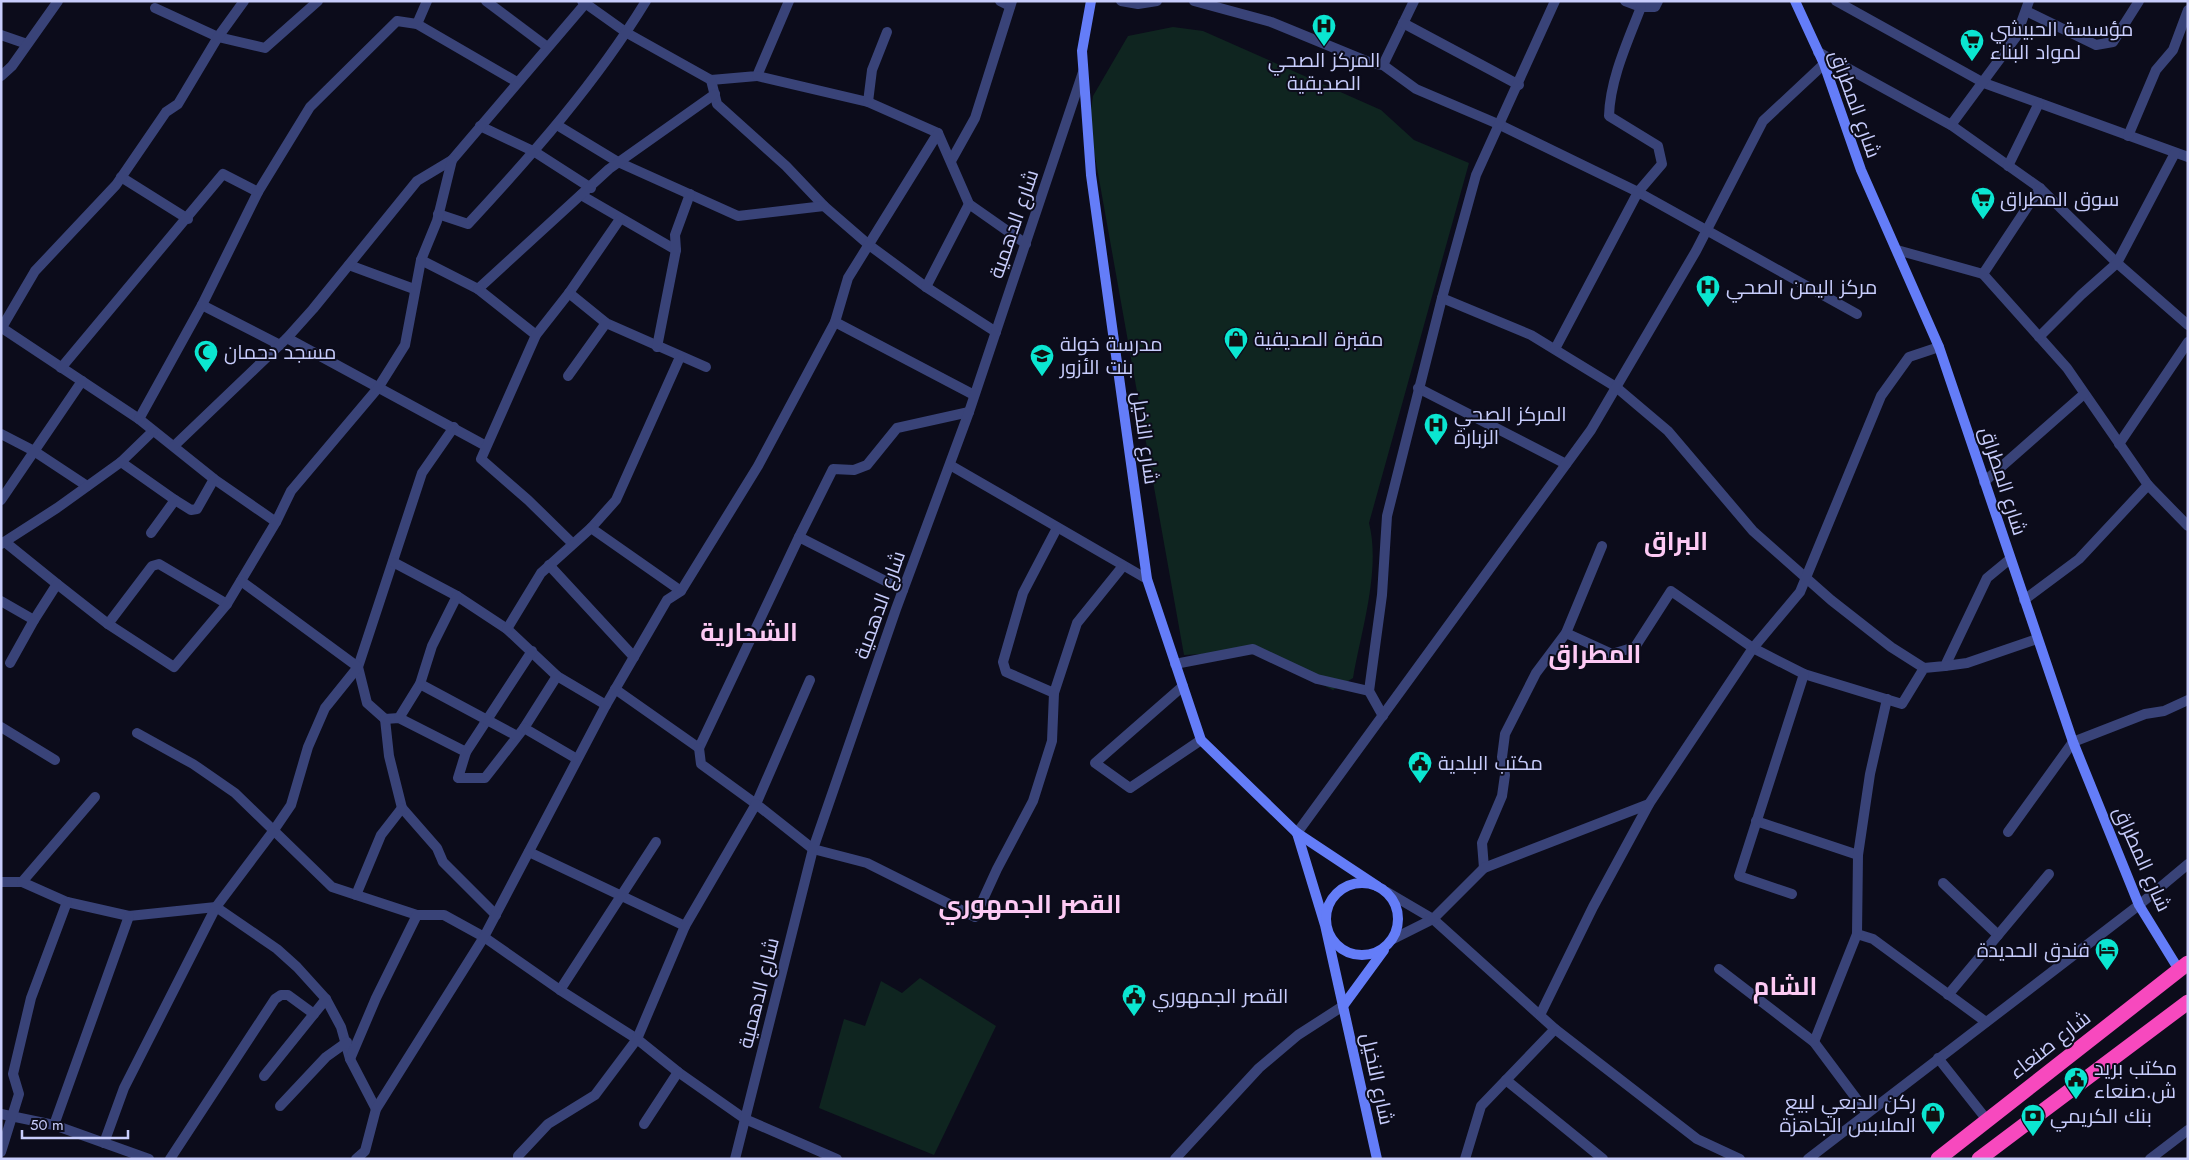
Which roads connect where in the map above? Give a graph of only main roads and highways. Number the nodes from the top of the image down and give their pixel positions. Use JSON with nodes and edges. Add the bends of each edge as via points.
{"nodes":[{"id":1,"x":2183,"y":967,"type":"edge"},
{"id":2,"x":2186,"y":1007,"type":"edge"},
{"id":3,"x":1938,"y":1159,"type":"edge"},
{"id":4,"x":1979,"y":1159,"type":"edge"}],
"edges":[{"from":1,"to":3,"type":"highway","name":"شارع صنعاء"},
{"from":2,"to":4,"type":"highway"}]}
